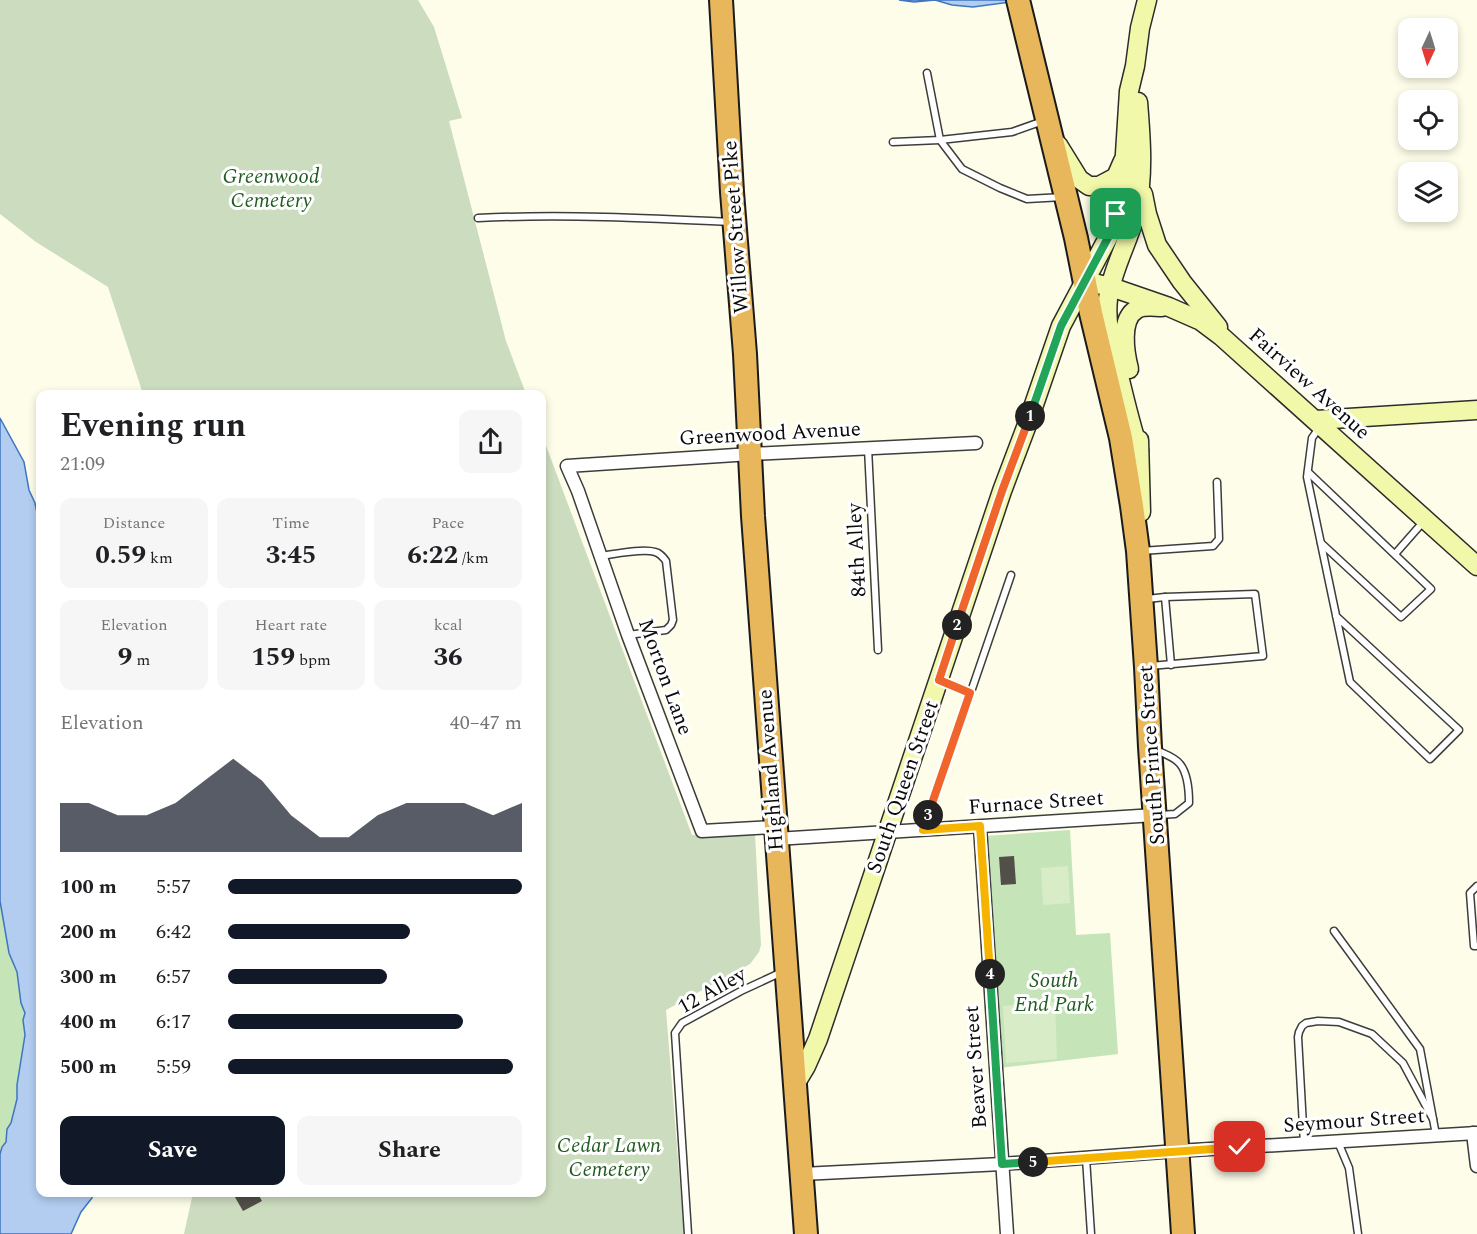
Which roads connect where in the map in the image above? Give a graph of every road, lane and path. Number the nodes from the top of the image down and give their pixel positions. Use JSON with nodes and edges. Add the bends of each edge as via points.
{"nodes":[{"id":1,"x":1018,"y":0,"type":"edge"},
{"id":2,"x":1147,"y":0,"type":"edge"},
{"id":3,"x":721,"y":6,"type":"edge"},
{"id":4,"x":1135,"y":66,"type":"junction"},
{"id":5,"x":927,"y":73,"type":"dead end"},
{"id":6,"x":1046,"y":120,"type":"junction"},
{"id":7,"x":940,"y":140,"type":"junction"},
{"id":8,"x":893,"y":142,"type":"dead end"},
{"id":9,"x":1125,"y":153,"type":"junction"},
{"id":10,"x":1140,"y":183,"type":"junction"},
{"id":11,"x":1066,"y":196,"type":"junction"},
{"id":12,"x":478,"y":218,"type":"dead end"},
{"id":13,"x":735,"y":222,"type":"junction"},
{"id":14,"x":1085,"y":281,"type":"junction"},
{"id":15,"x":1111,"y":287,"type":"junction"},
{"id":16,"x":1170,"y":307,"type":"junction"},
{"id":17,"x":1232,"y":345,"type":"junction"},
{"id":18,"x":1477,"y":410,"type":"edge"},
{"id":19,"x":1319,"y":423,"type":"junction"},
{"id":20,"x":976,"y":443,"type":"dead end"},
{"id":21,"x":868,"y":448,"type":"junction"},
{"id":22,"x":1139,"y":451,"type":"junction"},
{"id":23,"x":751,"y":454,"type":"junction"},
{"id":24,"x":567,"y":466,"type":"joint"},
{"id":25,"x":1308,"y":472,"type":"junction"},
{"id":26,"x":1217,"y":482,"type":"dead end"},
{"id":27,"x":1426,"y":520,"type":"junction"},
{"id":28,"x":1321,"y":543,"type":"junction"},
{"id":29,"x":1138,"y":551,"type":"junction"},
{"id":30,"x":1395,"y":554,"type":"junction"},
{"id":31,"x":600,"y":556,"type":"junction"},
{"id":32,"x":1477,"y":566,"type":"edge"},
{"id":33,"x":1011,"y":575,"type":"dead end"},
{"id":34,"x":1166,"y":597,"type":"junction"},
{"id":35,"x":1142,"y":600,"type":"junction"},
{"id":36,"x":1336,"y":616,"type":"junction"},
{"id":37,"x":628,"y":635,"type":"junction"},
{"id":38,"x":878,"y":650,"type":"dead end"},
{"id":39,"x":1171,"y":665,"type":"junction"},
{"id":40,"x":1146,"y":667,"type":"junction"},
{"id":41,"x":939,"y":680,"type":"junction"},
{"id":42,"x":970,"y":693,"type":"junction"},
{"id":43,"x":1150,"y":747,"type":"junction"},
{"id":44,"x":1155,"y":815,"type":"junction"},
{"id":45,"x":980,"y":826,"type":"junction"},
{"id":46,"x":923,"y":830,"type":"junction"},
{"id":47,"x":776,"y":833,"type":"junction"},
{"id":48,"x":888,"y":833,"type":"junction"},
{"id":49,"x":1477,"y":886,"type":"edge"},
{"id":50,"x":1334,"y":932,"type":"dead end"},
{"id":51,"x":1477,"y":946,"type":"edge"},
{"id":52,"x":786,"y":970,"type":"junction"},
{"id":53,"x":794,"y":1086,"type":"junction"},
{"id":54,"x":1433,"y":1119,"type":"junction"},
{"id":55,"x":1475,"y":1133,"type":"edge"},
{"id":56,"x":1436,"y":1136,"type":"junction"},
{"id":57,"x":1338,"y":1141,"type":"junction"},
{"id":58,"x":1304,"y":1144,"type":"junction"},
{"id":59,"x":1177,"y":1151,"type":"junction"},
{"id":60,"x":1086,"y":1158,"type":"junction"},
{"id":61,"x":1002,"y":1164,"type":"junction"},
{"id":62,"x":1477,"y":1166,"type":"edge"},
{"id":63,"x":802,"y":1174,"type":"junction"},
{"id":64,"x":688,"y":1234,"type":"edge"},
{"id":65,"x":806,"y":1234,"type":"edge"},
{"id":66,"x":1007,"y":1234,"type":"edge"},
{"id":67,"x":1091,"y":1234,"type":"edge"},
{"id":68,"x":1183,"y":1234,"type":"edge"},
{"id":69,"x":1358,"y":1234,"type":"edge"}],
"edges":[{"from":1,"to":6,"type":"highway"},
{"from":2,"to":4,"type":"main road"},
{"from":3,"to":13,"type":"highway","name":"Willow Street Pike"},
{"from":4,"to":9,"type":"main road","name":"South Queen Street","via":[[1129,91]]},
{"from":4,"to":10,"type":"main road","via":[[1142,153]]},
{"from":5,"to":7,"type":"lane"},
{"from":6,"to":7,"type":"lane","via":[[1012,132]]},
{"from":6,"to":9,"type":"main road","via":[[1061,152],[1079,179],[1089,186],[1099,186],[1116,177]]},
{"from":6,"to":11,"type":"highway"},
{"from":7,"to":8,"type":"lane"},
{"from":7,"to":11,"type":"lane","via":[[962,169],[1000,188],[1027,199]]},
{"from":9,"to":14,"type":"main road","name":"South Queen Street","via":[[1123,185],[1111,232]]},
{"from":10,"to":15,"type":"main road","via":[[1136,212]]},
{"from":10,"to":17,"type":"main road","via":[[1157,245]]},
{"from":11,"to":14,"type":"highway"},
{"from":12,"to":13,"type":"lane","via":[[612,217]]},
{"from":13,"to":23,"type":"highway","name":"Willow Street Pike"},
{"from":14,"to":15,"type":"main road","name":"Fairview Avenue"},
{"from":14,"to":29,"type":"highway","name":"South Prince Street","via":[[1121,438]]},
{"from":14,"to":41,"type":"main road","name":"South Queen Street","via":[[1061,326]]},
{"from":15,"to":16,"type":"main road","name":"Fairview Avenue"},
{"from":15,"to":22,"type":"main road","via":[[1108,331]]},
{"from":16,"to":17,"type":"main road","name":"Fairview Avenue","via":[[1201,321]]},
{"from":16,"to":22,"type":"main road","via":[[1138,308],[1127,326],[1125,348],[1140,418]]},
{"from":17,"to":19,"type":"main road","name":"Fairview Avenue"},
{"from":18,"to":19,"type":"main road"},
{"from":19,"to":25,"type":"lane","via":[[1312,438]]},
{"from":19,"to":27,"type":"main road","name":"Fairview Avenue"},
{"from":20,"to":21,"type":"street","name":"Greenwood Avenue"},
{"from":21,"to":23,"type":"street","name":"Greenwood Avenue"},
{"from":21,"to":38,"type":"lane","name":"84th Alley"},
{"from":22,"to":29,"type":"main road","via":[[1142,511]]},
{"from":23,"to":24,"type":"street","name":"Greenwood Avenue"},
{"from":23,"to":47,"type":"highway","name":"Highland Avenue"},
{"from":24,"to":31,"type":"street","name":"Morton Lane"},
{"from":25,"to":28,"type":"lane"},
{"from":25,"to":30,"type":"lane"},
{"from":26,"to":29,"type":"lane","via":[[1219,539],[1213,546]]},
{"from":27,"to":30,"type":"lane"},
{"from":27,"to":32,"type":"main road","name":"Fairview Avenue"},
{"from":28,"to":30,"type":"lane","via":[[1401,617],[1431,589]]},
{"from":28,"to":36,"type":"lane"},
{"from":29,"to":35,"type":"highway","name":"South Prince Street"},
{"from":31,"to":37,"type":"street","name":"Morton Lane"},
{"from":31,"to":37,"type":"lane","via":[[654,551],[666,561],[671,625],[666,630]]},
{"from":33,"to":42,"type":"lane"},
{"from":34,"to":35,"type":"lane"},
{"from":34,"to":39,"type":"lane"},
{"from":34,"to":39,"type":"lane","via":[[1255,594],[1263,656]]},
{"from":35,"to":40,"type":"highway","name":"South Prince Street"},
{"from":36,"to":36,"type":"lane","via":[[1350,682],[1430,759],[1459,730]]},
{"from":37,"to":47,"type":"street","name":"Morton Lane","via":[[702,831]]},
{"from":39,"to":40,"type":"lane"},
{"from":40,"to":43,"type":"highway","name":"South Prince Street"},
{"from":41,"to":42,"type":"lane"},
{"from":41,"to":48,"type":"main road","name":"South Queen Street"},
{"from":42,"to":46,"type":"lane"},
{"from":43,"to":44,"type":"highway","name":"South Prince Street"},
{"from":43,"to":44,"type":"lane","via":[[1180,764],[1189,785],[1188,803],[1175,814]]},
{"from":44,"to":45,"type":"street","name":"Furnace Street"},
{"from":44,"to":59,"type":"highway","name":"South Prince Street"},
{"from":45,"to":46,"type":"street","name":"Furnace Street"},
{"from":45,"to":61,"type":"street","name":"Beaver Street"},
{"from":46,"to":48,"type":"street","name":"Furnace Street"},
{"from":47,"to":48,"type":"street","name":"Furnace Street"},
{"from":47,"to":52,"type":"highway","name":"Highland Avenue"},
{"from":48,"to":53,"type":"main road","name":"South Queen Street","via":[[818,1039]]},
{"from":49,"to":51,"type":"lane","via":[[1470,893]]},
{"from":50,"to":54,"type":"lane","via":[[1420,1049]]},
{"from":52,"to":53,"type":"highway","name":"Highland Avenue"},
{"from":52,"to":64,"type":"lane","name":"12 Alley","via":[[682,1023],[675,1033]]},
{"from":53,"to":63,"type":"highway"},
{"from":54,"to":56,"type":"lane"},
{"from":54,"to":58,"type":"lane","via":[[1403,1063],[1372,1034],[1339,1022],[1306,1023],[1298,1037]]},
{"from":55,"to":56,"type":"street","name":"Seymour Street"},
{"from":55,"to":62,"type":"street"},
{"from":56,"to":57,"type":"street","name":"Seymour Street"},
{"from":57,"to":58,"type":"street","name":"Seymour Street"},
{"from":57,"to":69,"type":"lane","via":[[1349,1168]]},
{"from":58,"to":59,"type":"street","name":"Seymour Street"},
{"from":59,"to":60,"type":"street","name":"Seymour Street"},
{"from":59,"to":68,"type":"highway","name":"South Prince Street"},
{"from":60,"to":61,"type":"street","name":"Seymour Street"},
{"from":60,"to":67,"type":"lane"},
{"from":61,"to":63,"type":"street","name":"Seymour Street"},
{"from":61,"to":66,"type":"street","name":"Beaver Street"},
{"from":63,"to":65,"type":"highway"}]}
